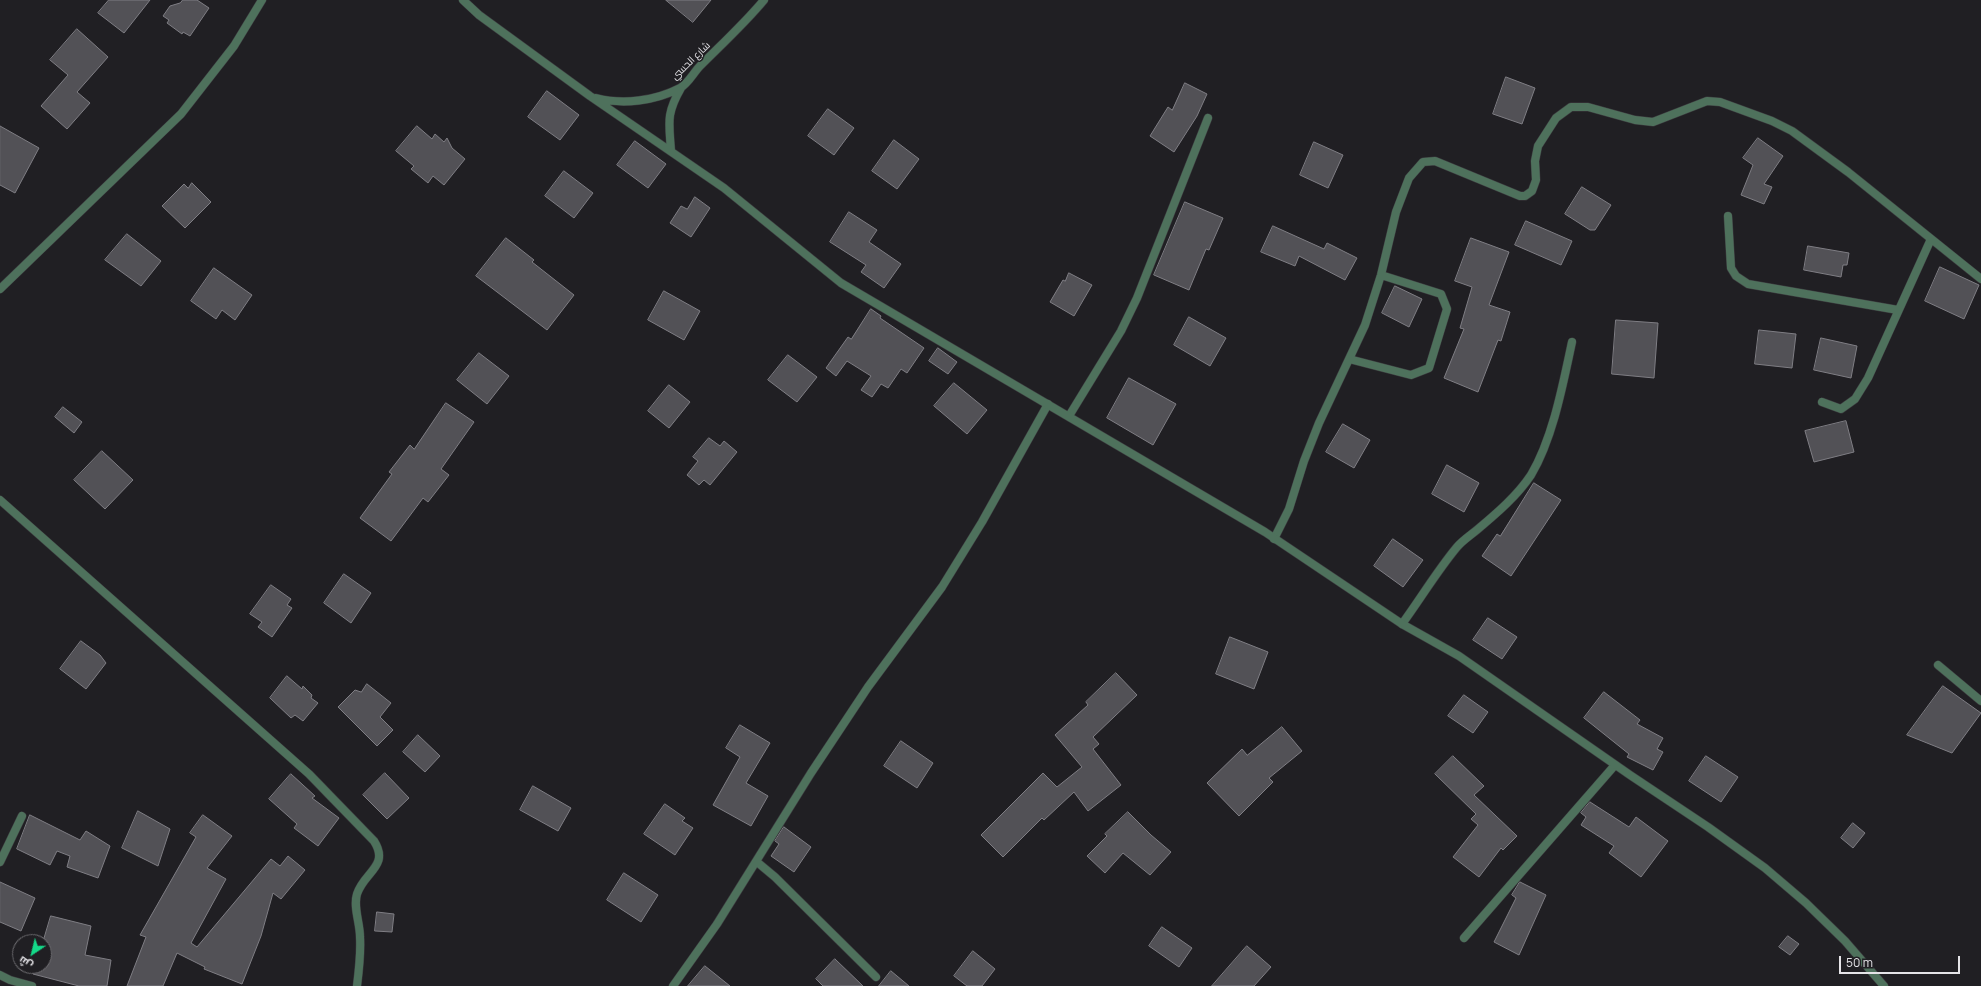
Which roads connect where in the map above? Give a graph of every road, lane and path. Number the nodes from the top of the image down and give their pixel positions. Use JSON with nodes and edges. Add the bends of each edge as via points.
{"nodes":[{"id":1,"x":262,"y":0,"type":"edge"},
{"id":2,"x":463,"y":0,"type":"edge"},
{"id":3,"x":764,"y":0,"type":"edge"},
{"id":4,"x":681,"y":88,"type":"junction"},
{"id":5,"x":590,"y":96,"type":"junction"},
{"id":6,"x":1208,"y":118,"type":"dead end"},
{"id":7,"x":672,"y":151,"type":"junction"},
{"id":8,"x":1728,"y":216,"type":"dead end"},
{"id":9,"x":1931,"y":239,"type":"junction"},
{"id":10,"x":1381,"y":275,"type":"junction"},
{"id":11,"x":1981,"y":279,"type":"edge"},
{"id":12,"x":0,"y":288,"type":"edge"},
{"id":13,"x":1898,"y":310,"type":"junction"},
{"id":14,"x":1572,"y":342,"type":"dead end"},
{"id":15,"x":1349,"y":360,"type":"junction"},
{"id":16,"x":1822,"y":402,"type":"dead end"},
{"id":17,"x":1048,"y":404,"type":"junction"},
{"id":18,"x":1069,"y":416,"type":"junction"},
{"id":19,"x":0,"y":500,"type":"edge"},
{"id":20,"x":1274,"y":539,"type":"junction"},
{"id":21,"x":1402,"y":624,"type":"junction"},
{"id":22,"x":1938,"y":664,"type":"dead end"},
{"id":23,"x":1981,"y":701,"type":"edge"},
{"id":24,"x":1615,"y":765,"type":"junction"},
{"id":25,"x":22,"y":816,"type":"dead end"},
{"id":26,"x":0,"y":862,"type":"edge"},
{"id":27,"x":756,"y":862,"type":"junction"},
{"id":28,"x":1464,"y":938,"type":"dead end"},
{"id":29,"x":0,"y":975,"type":"edge"},
{"id":30,"x":876,"y":977,"type":"dead end"},
{"id":31,"x":32,"y":986,"type":"edge"},
{"id":32,"x":357,"y":986,"type":"edge"},
{"id":33,"x":673,"y":986,"type":"edge"},
{"id":34,"x":1884,"y":986,"type":"edge"}],
"edges":[{"from":1,"to":12,"type":"street","via":[[234,46],[181,114]]},
{"from":2,"to":5,"type":"street","via":[[479,15]]},
{"from":3,"to":4,"type":"street","name":"شارع الحسي"},
{"from":4,"to":5,"type":"street","name":"شارع الحسي","via":[[627,102]]},
{"from":4,"to":7,"type":"street","via":[[670,109],[668,120]]},
{"from":5,"to":7,"type":"street"},
{"from":6,"to":18,"type":"street","via":[[1137,298],[1121,331]]},
{"from":7,"to":17,"type":"street","via":[[724,188],[840,283]]},
{"from":8,"to":13,"type":"street","via":[[1731,268],[1736,276],[1748,284]]},
{"from":9,"to":10,"type":"street","via":[[1848,172],[1792,131],[1772,121],[1720,102],[1707,101],[1653,122],[1635,120],[1588,107],[1572,107],[1556,118],[1538,146],[1535,161],[1536,180],[1532,191],[1525,196],[1435,161],[1423,162],[1409,178],[1396,212]]},
{"from":9,"to":11,"type":"street"},
{"from":9,"to":13,"type":"street"},
{"from":10,"to":15,"type":"street","via":[[1365,325]]},
{"from":10,"to":15,"type":"street","via":[[1441,294],[1447,309],[1429,368],[1411,375]]},
{"from":13,"to":16,"type":"street","via":[[1856,399],[1841,408]]},
{"from":14,"to":21,"type":"street","via":[[1551,427],[1530,475],[1513,498],[1458,546]]},
{"from":15,"to":20,"type":"street","via":[[1319,423],[1289,509]]},
{"from":17,"to":18,"type":"street"},
{"from":17,"to":27,"type":"street","via":[[982,522],[942,587],[868,687]]},
{"from":18,"to":20,"type":"street"},
{"from":19,"to":32,"type":"street","via":[[298,764],[374,841],[379,851],[379,861],[361,886],[356,899],[360,935]]},
{"from":20,"to":21,"type":"street"},
{"from":21,"to":24,"type":"street","via":[[1459,656]]},
{"from":22,"to":23,"type":"street"},
{"from":24,"to":28,"type":"street"},
{"from":24,"to":34,"type":"street","via":[[1765,868],[1845,941]]},
{"from":25,"to":26,"type":"street"},
{"from":27,"to":30,"type":"street","via":[[775,877]]},
{"from":27,"to":33,"type":"street","via":[[717,924]]},
{"from":29,"to":31,"type":"street"}]}
